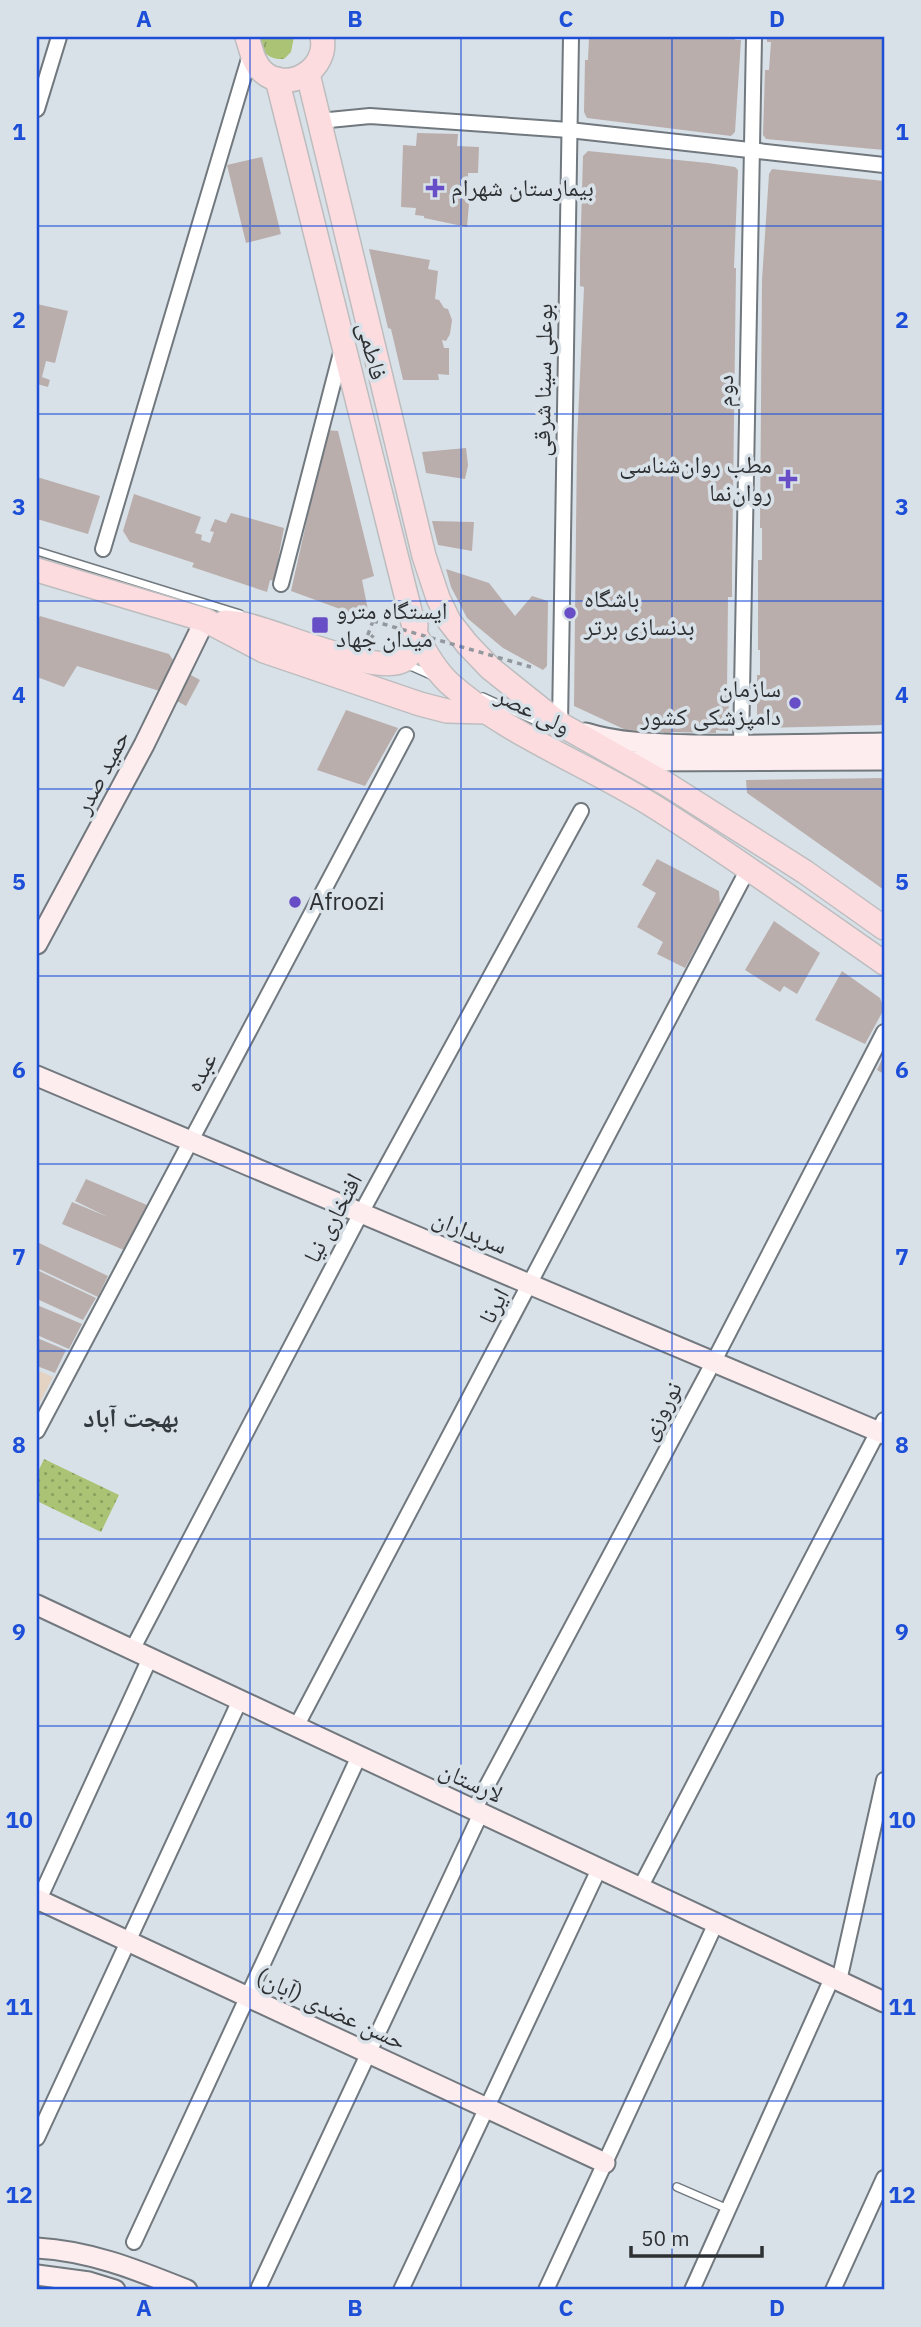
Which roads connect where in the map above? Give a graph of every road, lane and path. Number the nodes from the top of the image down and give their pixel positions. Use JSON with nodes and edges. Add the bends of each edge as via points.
{"nodes":[{"id":1,"x":59,"y":37,"type":"edge"},
{"id":2,"x":322,"y":37,"type":"edge"},
{"id":3,"x":571,"y":37,"type":"edge"},
{"id":4,"x":754,"y":37,"type":"edge"},
{"id":5,"x":249,"y":44,"type":"edge"},
{"id":6,"x":308,"y":74,"type":"junction"},
{"id":7,"x":277,"y":79,"type":"junction"},
{"id":8,"x":37,"y":109,"type":"edge"},
{"id":9,"x":319,"y":121,"type":"junction"},
{"id":10,"x":289,"y":128,"type":"junction"},
{"id":11,"x":569,"y":130,"type":"junction"},
{"id":12,"x":752,"y":150,"type":"junction"},
{"id":13,"x":884,"y":164,"type":"edge"},
{"id":14,"x":343,"y":345,"type":"junction"},
{"id":15,"x":103,"y":549,"type":"dead end"},
{"id":16,"x":37,"y":551,"type":"edge"},
{"id":17,"x":424,"y":556,"type":"junction"},
{"id":18,"x":37,"y":570,"type":"edge"},
{"id":19,"x":281,"y":584,"type":"dead end"},
{"id":20,"x":205,"y":620,"type":"junction"},
{"id":21,"x":284,"y":627,"type":"dead end"},
{"id":22,"x":375,"y":633,"type":"dead end"},
{"id":23,"x":416,"y":634,"type":"junction"},
{"id":24,"x":361,"y":650,"type":"dead end"},
{"id":25,"x":402,"y":662,"type":"junction"},
{"id":26,"x":530,"y":669,"type":"dead end"},
{"id":27,"x":449,"y":683,"type":"junction"},
{"id":28,"x":487,"y":712,"type":"junction"},
{"id":29,"x":560,"y":724,"type":"junction"},
{"id":30,"x":406,"y":734,"type":"dead end"},
{"id":31,"x":884,"y":743,"type":"edge"},
{"id":32,"x":741,"y":746,"type":"junction"},
{"id":33,"x":884,"y":760,"type":"edge"},
{"id":34,"x":677,"y":762,"type":"junction"},
{"id":35,"x":616,"y":767,"type":"junction"},
{"id":36,"x":683,"y":795,"type":"junction"},
{"id":37,"x":581,"y":811,"type":"dead end"},
{"id":38,"x":781,"y":867,"type":"dead end"},
{"id":39,"x":748,"y":869,"type":"junction"},
{"id":40,"x":827,"y":899,"type":"dead end"},
{"id":41,"x":884,"y":928,"type":"edge"},
{"id":42,"x":884,"y":938,"type":"edge"},
{"id":43,"x":37,"y":944,"type":"edge"},
{"id":44,"x":884,"y":963,"type":"edge"},
{"id":45,"x":884,"y":1032,"type":"edge"},
{"id":46,"x":37,"y":1076,"type":"edge"},
{"id":47,"x":190,"y":1140,"type":"junction"},
{"id":48,"x":361,"y":1213,"type":"junction"},
{"id":49,"x":531,"y":1284,"type":"junction"},
{"id":50,"x":714,"y":1362,"type":"junction"},
{"id":51,"x":882,"y":1428,"type":"edge"},
{"id":52,"x":37,"y":1431,"type":"edge"},
{"id":53,"x":37,"y":1605,"type":"edge"},
{"id":54,"x":141,"y":1654,"type":"junction"},
{"id":55,"x":240,"y":1700,"type":"junction"},
{"id":56,"x":296,"y":1727,"type":"junction"},
{"id":57,"x":359,"y":1756,"type":"junction"},
{"id":58,"x":884,"y":1780,"type":"edge"},
{"id":59,"x":478,"y":1812,"type":"junction"},
{"id":60,"x":599,"y":1869,"type":"junction"},
{"id":61,"x":640,"y":1888,"type":"junction"},
{"id":62,"x":37,"y":1901,"type":"edge"},
{"id":63,"x":716,"y":1923,"type":"junction"},
{"id":64,"x":128,"y":1942,"type":"junction"},
{"id":65,"x":835,"y":1979,"type":"junction"},
{"id":66,"x":247,"y":1997,"type":"junction"},
{"id":67,"x":884,"y":2002,"type":"edge"},
{"id":68,"x":369,"y":2053,"type":"junction"},
{"id":69,"x":486,"y":2108,"type":"junction"},
{"id":70,"x":37,"y":2138,"type":"edge"},
{"id":71,"x":605,"y":2163,"type":"junction"},
{"id":72,"x":884,"y":2178,"type":"edge"},
{"id":73,"x":677,"y":2187,"type":"dead end"},
{"id":74,"x":728,"y":2210,"type":"junction"},
{"id":75,"x":134,"y":2242,"type":"dead end"},
{"id":76,"x":37,"y":2248,"type":"edge"},
{"id":77,"x":37,"y":2275,"type":"edge"},
{"id":78,"x":259,"y":2287,"type":"dead end"},
{"id":79,"x":115,"y":2290,"type":"edge"},
{"id":80,"x":187,"y":2290,"type":"edge"},
{"id":81,"x":401,"y":2290,"type":"edge"},
{"id":82,"x":546,"y":2290,"type":"edge"},
{"id":83,"x":692,"y":2290,"type":"edge"},
{"id":84,"x":833,"y":2290,"type":"edge"}],
"edges":[{"from":1,"to":8,"type":"street"},
{"from":2,"to":6,"type":"main road","via":[[321,55]]},
{"from":3,"to":11,"type":"street","name":"بوعلی سینا شرقی"},
{"from":4,"to":12,"type":"street","name":"دوم"},
{"from":5,"to":7,"type":"main road","via":[[263,72]]},
{"from":5,"to":15,"type":"street"},
{"from":6,"to":7,"type":"main road"},
{"from":6,"to":9,"type":"main road","name":"فاطمی"},
{"from":7,"to":10,"type":"main road","name":"فاطمی"},
{"from":9,"to":10,"type":"main road"},
{"from":9,"to":11,"type":"street","via":[[370,116]]},
{"from":9,"to":17,"type":"main road","name":"فاطمی"},
{"from":10,"to":14,"type":"main road","name":"فاطمی"},
{"from":11,"to":12,"type":"street"},
{"from":11,"to":29,"type":"street","name":"بوعلی سینا شرقی"},
{"from":12,"to":13,"type":"street"},
{"from":12,"to":32,"type":"street","name":"دوم"},
{"from":14,"to":19,"type":"street"},
{"from":14,"to":23,"type":"main road","name":"فاطمی"},
{"from":16,"to":21,"type":"lane"},
{"from":17,"to":23,"type":"main road"},
{"from":17,"to":29,"type":"main road","name":"ولی عصر","via":[[438,598],[461,637]]},
{"from":18,"to":20,"type":"main road","name":"ولی عصر"},
{"from":20,"to":25,"type":"main road","via":[[246,625],[364,662]]},
{"from":20,"to":28,"type":"main road","name":"ولی عصر","via":[[264,650],[420,704],[447,711]]},
{"from":20,"to":43,"type":"street","name":"حمید صدر"},
{"from":22,"to":26,"type":"path","bridge":true,"via":[[367,637],[373,621]]},
{"from":23,"to":25,"type":"main road","via":[[412,651]]},
{"from":23,"to":27,"type":"main road","name":"فاطمی"},
{"from":24,"to":25,"type":"lane"},
{"from":25,"to":27,"type":"lane"},
{"from":27,"to":28,"type":"main road","name":"فاطمی"},
{"from":27,"to":35,"type":"lane","via":[[556,730]]},
{"from":28,"to":35,"type":"main road","name":"ولی عصر","via":[[520,733]]},
{"from":29,"to":32,"type":"street","via":[[597,737],[650,744]]},
{"from":29,"to":35,"type":"main road","name":"ولی عصر"},
{"from":30,"to":47,"type":"street","name":"عبده"},
{"from":31,"to":32,"type":"street"},
{"from":33,"to":34,"type":"street"},
{"from":34,"to":35,"type":"street"},
{"from":34,"to":36,"type":"street","via":[[669,777]]},
{"from":35,"to":36,"type":"main road","name":"ولی عصر"},
{"from":35,"to":38,"type":"lane"},
{"from":35,"to":39,"type":"main road","name":"ولی عصر"},
{"from":36,"to":41,"type":"main road","name":"ولی عصر"},
{"from":37,"to":48,"type":"street","name":"افتخاری نیا"},
{"from":39,"to":44,"type":"main road","name":"ولی عصر"},
{"from":39,"to":49,"type":"street","name":"ايرنا"},
{"from":40,"to":42,"type":"lane"},
{"from":45,"to":50,"type":"street","name":"نوروزی"},
{"from":46,"to":47,"type":"street","name":"سربداران"},
{"from":47,"to":48,"type":"street","name":"سربداران"},
{"from":47,"to":52,"type":"street","name":"عبده"},
{"from":48,"to":49,"type":"street","name":"سربداران"},
{"from":48,"to":54,"type":"street","name":"افتخاری نیا"},
{"from":49,"to":50,"type":"street","name":"سربداران"},
{"from":49,"to":56,"type":"street","name":"ايرنا"},
{"from":50,"to":51,"type":"street","name":"سربداران"},
{"from":50,"to":59,"type":"street","name":"نوروزی"},
{"from":51,"to":61,"type":"street"},
{"from":53,"to":54,"type":"street","name":"لارستان"},
{"from":54,"to":55,"type":"street","name":"لارستان"},
{"from":54,"to":62,"type":"street","name":"افتخاری نیا"},
{"from":55,"to":56,"type":"street","name":"لارستان"},
{"from":55,"to":64,"type":"street"},
{"from":56,"to":57,"type":"street","name":"لارستان"},
{"from":57,"to":59,"type":"street","name":"لارستان"},
{"from":57,"to":66,"type":"street"},
{"from":58,"to":65,"type":"street"},
{"from":59,"to":60,"type":"street","name":"لارستان"},
{"from":59,"to":68,"type":"street","name":"نوروزی"},
{"from":60,"to":61,"type":"street","name":"لارستان"},
{"from":60,"to":69,"type":"street"},
{"from":61,"to":63,"type":"street","name":"لارستان"},
{"from":62,"to":64,"type":"street","name":"حسن عضدی (آبان)"},
{"from":63,"to":65,"type":"street","name":"لارستان"},
{"from":63,"to":71,"type":"street"},
{"from":64,"to":66,"type":"street","name":"حسن عضدی (آبان)"},
{"from":64,"to":70,"type":"street"},
{"from":65,"to":67,"type":"street","name":"لارستان"},
{"from":65,"to":74,"type":"street"},
{"from":66,"to":68,"type":"street","name":"حسن عضدی (آبان)"},
{"from":66,"to":75,"type":"street"},
{"from":68,"to":69,"type":"street","name":"حسن عضدی (آبان)"},
{"from":68,"to":78,"type":"street","name":"نوروزی"},
{"from":69,"to":71,"type":"street","name":"حسن عضدی (آبان)"},
{"from":69,"to":81,"type":"street"},
{"from":71,"to":82,"type":"street"},
{"from":72,"to":84,"type":"street"},
{"from":73,"to":74,"type":"lane"},
{"from":74,"to":83,"type":"street"},
{"from":76,"to":80,"type":"street","via":[[99,2257]]},
{"from":77,"to":79,"type":"street"}]}
